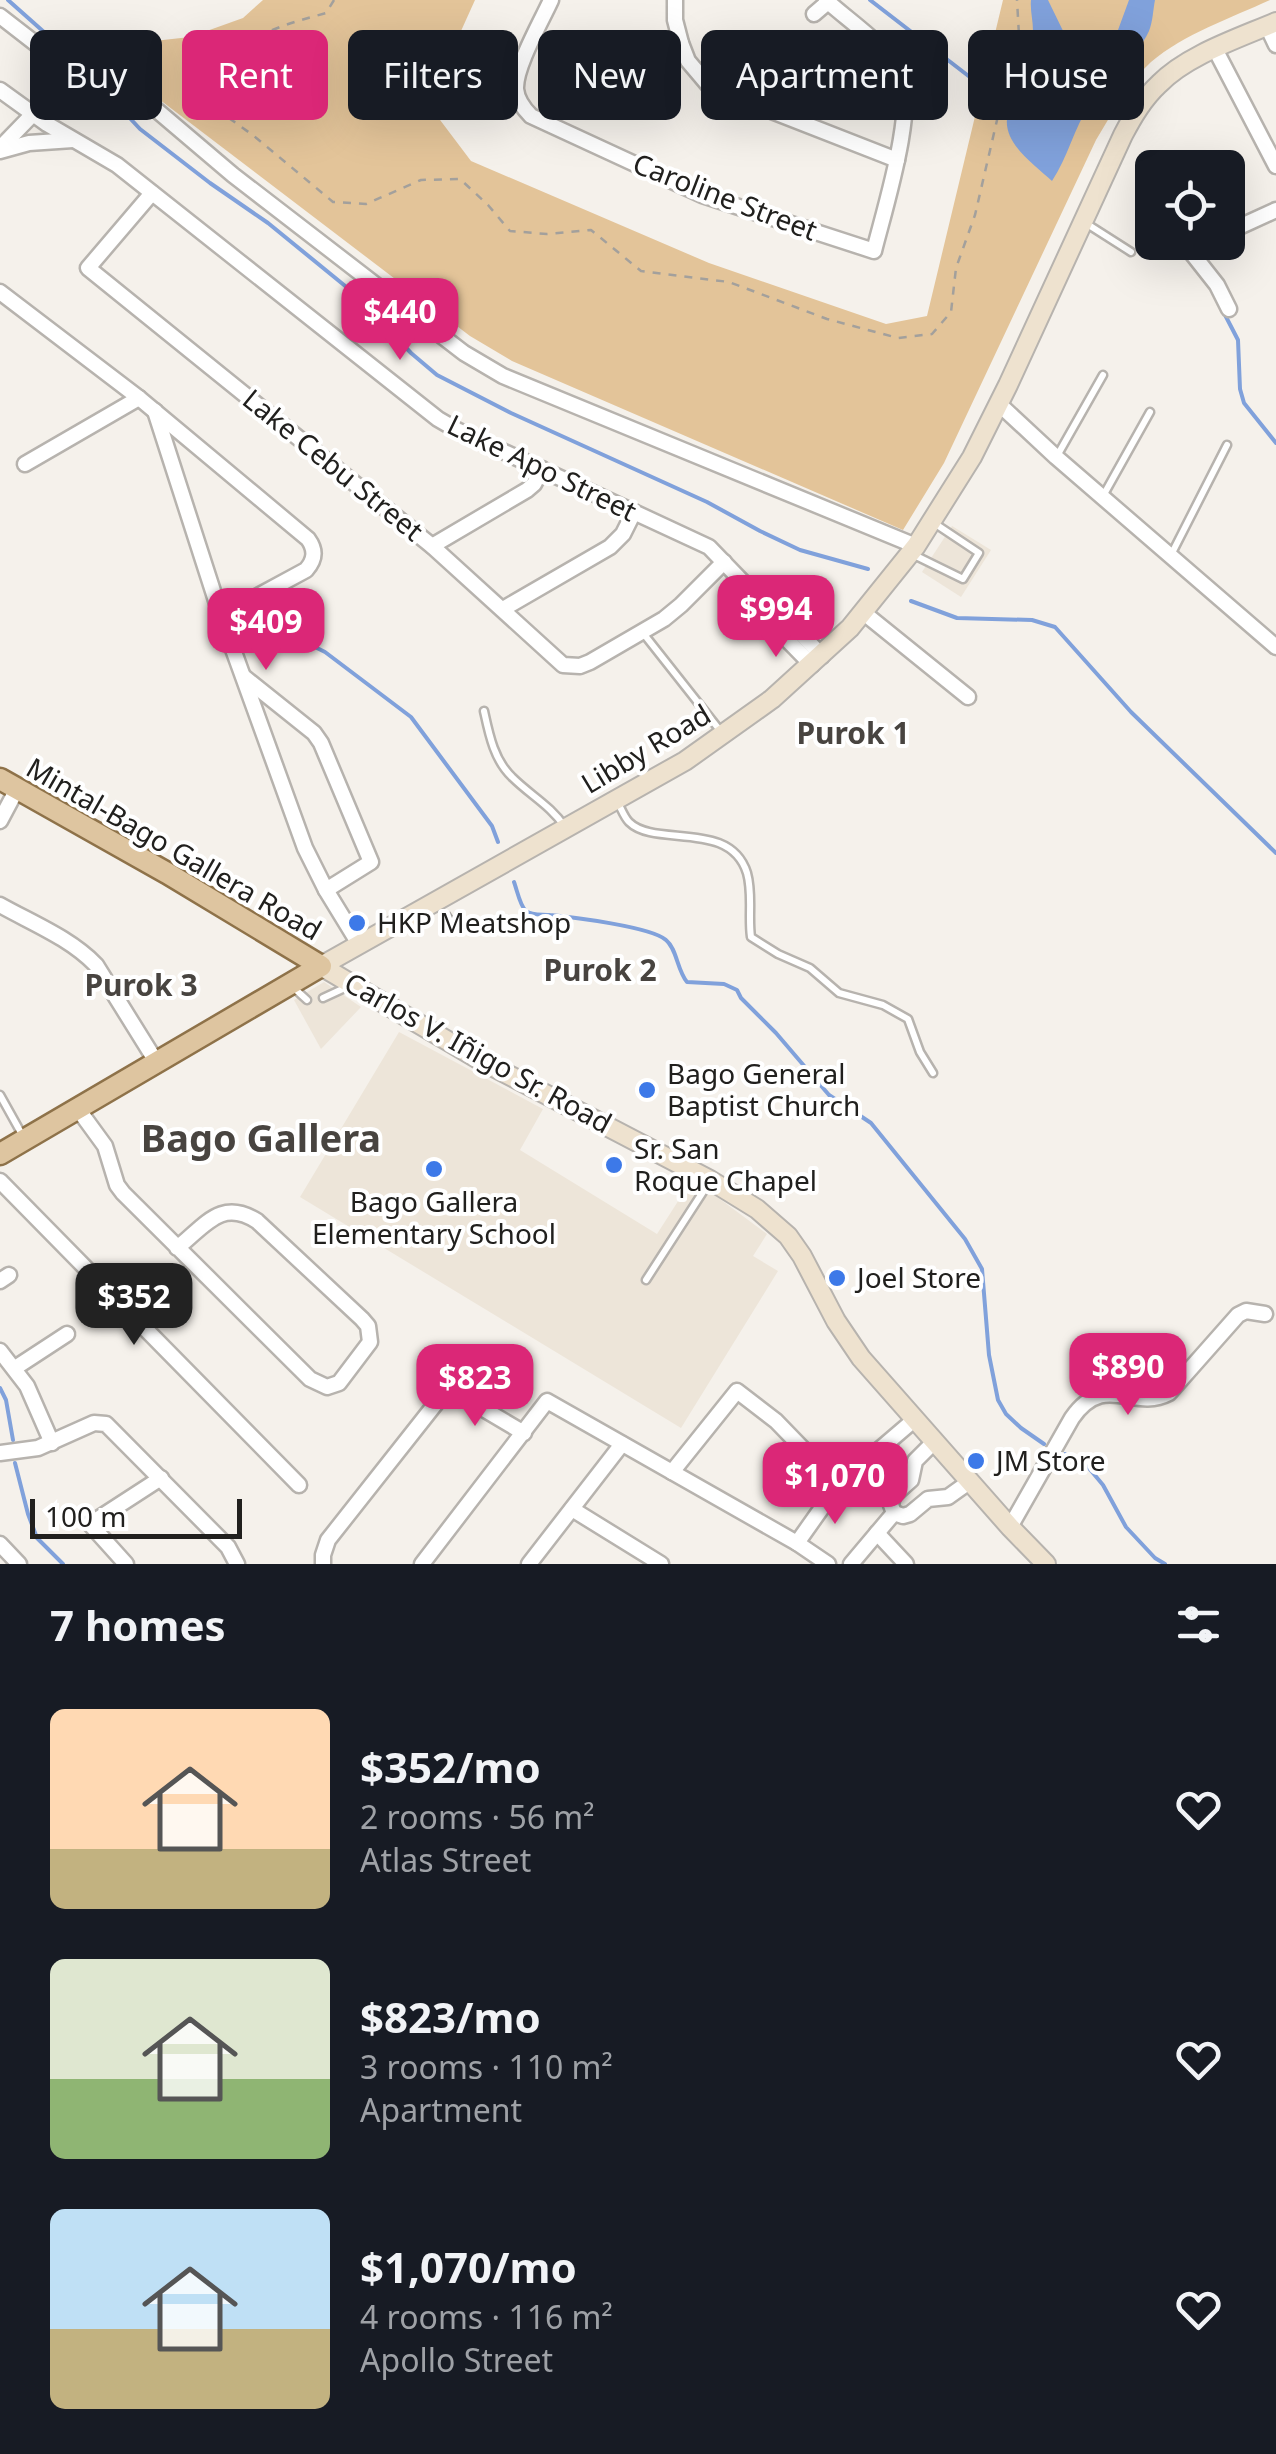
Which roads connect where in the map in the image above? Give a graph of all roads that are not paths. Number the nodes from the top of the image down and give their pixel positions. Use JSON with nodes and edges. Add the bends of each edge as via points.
{"nodes":[{"id":1,"x":551,"y":0,"type":"edge"},
{"id":2,"x":675,"y":0,"type":"edge"},
{"id":3,"x":827,"y":1,"type":"edge"},
{"id":4,"x":814,"y":14,"type":"dead end"},
{"id":5,"x":0,"y":16,"type":"edge"},
{"id":6,"x":1271,"y":24,"type":"edge"},
{"id":7,"x":678,"y":30,"type":"edge"},
{"id":8,"x":681,"y":43,"type":"edge"},
{"id":9,"x":1276,"y":45,"type":"edge"},
{"id":10,"x":1215,"y":49,"type":"junction"},
{"id":11,"x":0,"y":90,"type":"edge"},
{"id":12,"x":30,"y":112,"type":"edge"},
{"id":13,"x":30,"y":116,"type":"edge"},
{"id":14,"x":42,"y":120,"type":"edge"},
{"id":15,"x":76,"y":140,"type":"junction"},
{"id":16,"x":0,"y":149,"type":"edge"},
{"id":17,"x":896,"y":160,"type":"junction"},
{"id":18,"x":1276,"y":166,"type":"edge"},
{"id":19,"x":152,"y":193,"type":"junction"},
{"id":20,"x":1276,"y":210,"type":"edge"},
{"id":21,"x":1083,"y":221,"type":"junction"},
{"id":22,"x":1245,"y":224,"type":"edge"},
{"id":23,"x":1130,"y":252,"type":"dead end"},
{"id":24,"x":1197,"y":260,"type":"edge"},
{"id":25,"x":0,"y":292,"type":"edge"},
{"id":26,"x":1230,"y":309,"type":"dead end"},
{"id":27,"x":1103,"y":375,"type":"dead end"},
{"id":28,"x":139,"y":398,"type":"junction"},
{"id":29,"x":999,"y":404,"type":"junction"},
{"id":30,"x":155,"y":411,"type":"junction"},
{"id":31,"x":1150,"y":412,"type":"dead end"},
{"id":32,"x":1227,"y":444,"type":"dead end"},
{"id":33,"x":1056,"y":457,"type":"junction"},
{"id":34,"x":25,"y":464,"type":"dead end"},
{"id":35,"x":542,"y":469,"type":"junction"},
{"id":36,"x":1103,"y":497,"type":"junction"},
{"id":37,"x":634,"y":512,"type":"junction"},
{"id":38,"x":932,"y":522,"type":"junction"},
{"id":39,"x":432,"y":546,"type":"junction"},
{"id":40,"x":913,"y":550,"type":"junction"},
{"id":41,"x":1170,"y":556,"type":"junction"},
{"id":42,"x":724,"y":562,"type":"junction"},
{"id":43,"x":503,"y":609,"type":"junction"},
{"id":44,"x":864,"y":612,"type":"junction"},
{"id":45,"x":221,"y":616,"type":"junction"},
{"id":46,"x":642,"y":632,"type":"junction"},
{"id":47,"x":1276,"y":647,"type":"edge"},
{"id":48,"x":817,"y":661,"type":"junction"},
{"id":49,"x":244,"y":676,"type":"junction"},
{"id":50,"x":968,"y":697,"type":"dead end"},
{"id":51,"x":484,"y":710,"type":"dead end"},
{"id":52,"x":723,"y":735,"type":"junction"},
{"id":53,"x":8,"y":784,"type":"edge"},
{"id":54,"x":617,"y":800,"type":"junction"},
{"id":55,"x":0,"y":821,"type":"edge"},
{"id":56,"x":566,"y":828,"type":"junction"},
{"id":57,"x":326,"y":890,"type":"junction"},
{"id":58,"x":0,"y":905,"type":"edge"},
{"id":59,"x":360,"y":944,"type":"junction"},
{"id":60,"x":321,"y":966,"type":"junction"},
{"id":61,"x":290,"y":984,"type":"junction"},
{"id":62,"x":352,"y":985,"type":"junction"},
{"id":63,"x":323,"y":998,"type":"dead end"},
{"id":64,"x":307,"y":1000,"type":"dead end"},
{"id":65,"x":157,"y":1063,"type":"junction"},
{"id":66,"x":933,"y":1073,"type":"dead end"},
{"id":67,"x":0,"y":1095,"type":"edge"},
{"id":68,"x":78,"y":1110,"type":"junction"},
{"id":69,"x":25,"y":1139,"type":"junction"},
{"id":70,"x":0,"y":1154,"type":"edge"},
{"id":71,"x":710,"y":1180,"type":"junction"},
{"id":72,"x":0,"y":1181,"type":"edge"},
{"id":73,"x":178,"y":1248,"type":"junction"},
{"id":74,"x":646,"y":1280,"type":"dead end"},
{"id":75,"x":1265,"y":1314,"type":"dead end"},
{"id":76,"x":67,"y":1334,"type":"dead end"},
{"id":77,"x":0,"y":1351,"type":"edge"},
{"id":78,"x":15,"y":1368,"type":"junction"},
{"id":79,"x":914,"y":1420,"type":"junction"},
{"id":80,"x":524,"y":1433,"type":"junction"},
{"id":81,"x":934,"y":1442,"type":"junction"},
{"id":82,"x":52,"y":1443,"type":"junction"},
{"id":83,"x":622,"y":1444,"type":"junction"},
{"id":84,"x":0,"y":1453,"type":"edge"},
{"id":85,"x":672,"y":1472,"type":"junction"},
{"id":86,"x":161,"y":1478,"type":"junction"},
{"id":87,"x":911,"y":1480,"type":"junction"},
{"id":88,"x":970,"y":1482,"type":"junction"},
{"id":89,"x":298,"y":1485,"type":"dead end"},
{"id":90,"x":838,"y":1485,"type":"junction"},
{"id":91,"x":928,"y":1499,"type":"junction"},
{"id":92,"x":572,"y":1509,"type":"junction"},
{"id":93,"x":894,"y":1514,"type":"junction"},
{"id":94,"x":1010,"y":1527,"type":"junction"},
{"id":95,"x":877,"y":1534,"type":"junction"},
{"id":96,"x":797,"y":1543,"type":"junction"},
{"id":97,"x":0,"y":1544,"type":"edge"},
{"id":98,"x":639,"y":1558,"type":"edge"},
{"id":99,"x":19,"y":1564,"type":"edge"},
{"id":100,"x":126,"y":1564,"type":"edge"},
{"id":101,"x":237,"y":1564,"type":"edge"},
{"id":102,"x":323,"y":1564,"type":"edge"},
{"id":103,"x":422,"y":1564,"type":"edge"},
{"id":104,"x":529,"y":1564,"type":"edge"},
{"id":105,"x":661,"y":1564,"type":"edge"},
{"id":106,"x":828,"y":1564,"type":"edge"},
{"id":107,"x":851,"y":1564,"type":"edge"},
{"id":108,"x":906,"y":1564,"type":"edge"},
{"id":109,"x":1046,"y":1564,"type":"edge"}],
"edges":[{"from":1,"to":17,"type":"street","name":"Caroline Street","via":[[518,73],[518,98],[530,116],[702,195],[874,251]]},
{"from":2,"to":7,"type":"street"},
{"from":3,"to":4,"type":"street"},
{"from":3,"to":17,"type":"street","via":[[888,56],[904,81]]},
{"from":5,"to":40,"type":"street","via":[[76,75],[115,82],[140,96],[233,175],[503,376]]},
{"from":6,"to":9,"type":"street"},
{"from":6,"to":10,"type":"main road","name":"Libby Road"},
{"from":8,"to":17,"type":"street","via":[[710,87]]},
{"from":10,"to":18,"type":"street"},
{"from":10,"to":21,"type":"main road","name":"Libby Road","via":[[1160,82],[1138,108]]},
{"from":11,"to":12,"type":"street","name":"Lake Apo Street"},
{"from":13,"to":16,"type":"street"},
{"from":14,"to":15,"type":"street","name":"Lake Apo Street"},
{"from":15,"to":16,"type":"street"},
{"from":15,"to":19,"type":"street","name":"Lake Apo Street"},
{"from":19,"to":35,"type":"street","name":"Lake Apo Street","via":[[420,406]]},
{"from":19,"to":39,"type":"street","name":"Lake Cebu Street","via":[[88,268]]},
{"from":20,"to":22,"type":"street"},
{"from":21,"to":23,"type":"lane"},
{"from":21,"to":29,"type":"main road","name":"Libby Road"},
{"from":24,"to":26,"type":"street"},
{"from":25,"to":28,"type":"street"},
{"from":27,"to":33,"type":"lane"},
{"from":28,"to":30,"type":"street"},
{"from":28,"to":34,"type":"street"},
{"from":29,"to":33,"type":"street"},
{"from":29,"to":38,"type":"main road","name":"Libby Road"},
{"from":30,"to":45,"type":"street"},
{"from":30,"to":45,"type":"street","via":[[313,546],[306,570]]},
{"from":31,"to":36,"type":"lane"},
{"from":32,"to":41,"type":"lane"},
{"from":33,"to":36,"type":"street"},
{"from":35,"to":37,"type":"street","name":"Lake Apo Street"},
{"from":35,"to":39,"type":"street","via":[[527,490]]},
{"from":36,"to":41,"type":"street"},
{"from":37,"to":42,"type":"street","name":"Lake Apo Street"},
{"from":37,"to":43,"type":"street","via":[[610,547]]},
{"from":38,"to":40,"type":"main road","name":"Libby Road"},
{"from":38,"to":40,"type":"lane","via":[[979,553],[963,579]]},
{"from":39,"to":43,"type":"street","name":"Lake Cebu Street"},
{"from":40,"to":44,"type":"main road","name":"Libby Road"},
{"from":41,"to":47,"type":"street"},
{"from":42,"to":46,"type":"street"},
{"from":42,"to":48,"type":"street","name":"Lake Apo Street","via":[[762,603],[764,616]]},
{"from":43,"to":46,"type":"street","name":"Lake Cebu Street","via":[[572,667]]},
{"from":44,"to":48,"type":"main road","name":"Libby Road"},
{"from":44,"to":50,"type":"street"},
{"from":45,"to":49,"type":"street"},
{"from":46,"to":52,"type":"lane"},
{"from":48,"to":52,"type":"main road","name":"Libby Road"},
{"from":49,"to":57,"type":"street"},
{"from":49,"to":57,"type":"street","via":[[314,732],[371,862]]},
{"from":51,"to":56,"type":"lane","via":[[503,768]]},
{"from":52,"to":54,"type":"main road","name":"Libby Road"},
{"from":53,"to":55,"type":"street"},
{"from":53,"to":60,"type":"main road","name":"Mintal-Bago Gallera Road"},
{"from":54,"to":56,"type":"main road","name":"Libby Road"},
{"from":54,"to":66,"type":"lane","via":[[628,822],[644,831],[710,840],[734,852],[751,893],[751,937],[810,968],[839,993],[908,1019]]},
{"from":56,"to":59,"type":"main road","name":"Libby Road"},
{"from":57,"to":59,"type":"street"},
{"from":58,"to":65,"type":"street","via":[[85,954]]},
{"from":59,"to":60,"type":"main road","name":"Libby Road"},
{"from":60,"to":61,"type":"main road","name":"Libby Road"},
{"from":60,"to":62,"type":"main road","name":"Carlos V. Iñigo Sr. Road"},
{"from":61,"to":64,"type":"lane"},
{"from":61,"to":65,"type":"main road","name":"Libby Road"},
{"from":62,"to":63,"type":"lane"},
{"from":62,"to":71,"type":"main road","name":"Carlos V. Iñigo Sr. Road"},
{"from":65,"to":68,"type":"main road","name":"Libby Road"},
{"from":67,"to":69,"type":"lane"},
{"from":68,"to":69,"type":"main road","name":"Libby Road"},
{"from":68,"to":73,"type":"street","via":[[104,1146],[117,1186]]},
{"from":69,"to":70,"type":"main road","name":"Libby Road"},
{"from":71,"to":74,"type":"lane"},
{"from":71,"to":79,"type":"main road","name":"Carlos V. Iñigo Sr. Road","via":[[788,1236],[854,1349]]},
{"from":72,"to":89,"type":"street"},
{"from":73,"to":73,"type":"street","via":[[320,1384],[339,1383],[370,1342],[362,1318],[244,1213],[223,1212]]},
{"from":75,"to":94,"type":"street","via":[[1238,1315],[1169,1393],[1108,1393],[1085,1402]]},
{"from":76,"to":78,"type":"street"},
{"from":77,"to":78,"type":"street"},
{"from":78,"to":82,"type":"street"},
{"from":79,"to":81,"type":"main road","name":"Carlos V. Iñigo Sr. Road"},
{"from":79,"to":90,"type":"street"},
{"from":80,"to":83,"type":"street","via":[[548,1401]]},
{"from":80,"to":102,"type":"street","via":[[448,1388],[328,1540]]},
{"from":80,"to":103,"type":"street"},
{"from":81,"to":87,"type":"street","via":[[915,1461]]},
{"from":81,"to":88,"type":"main road","name":"Carlos V. Iñigo Sr. Road"},
{"from":82,"to":84,"type":"street"},
{"from":82,"to":86,"type":"street","via":[[100,1422]]},
{"from":83,"to":85,"type":"street"},
{"from":83,"to":92,"type":"street"},
{"from":85,"to":90,"type":"street","via":[[737,1390]]},
{"from":85,"to":96,"type":"street"},
{"from":86,"to":100,"type":"street","via":[[90,1524]]},
{"from":86,"to":101,"type":"street"},
{"from":87,"to":91,"type":"street"},
{"from":87,"to":93,"type":"street","via":[[893,1496]]},
{"from":88,"to":91,"type":"street","via":[[948,1498]]},
{"from":88,"to":94,"type":"main road","name":"Carlos V. Iñigo Sr. Road"},
{"from":90,"to":96,"type":"street"},
{"from":91,"to":93,"type":"street","via":[[910,1514]]},
{"from":92,"to":98,"type":"street"},
{"from":92,"to":104,"type":"street"},
{"from":93,"to":95,"type":"street"},
{"from":94,"to":109,"type":"main road","name":"Carlos V. Iñigo Sr. Road"},
{"from":95,"to":107,"type":"street"},
{"from":95,"to":108,"type":"street"},
{"from":96,"to":106,"type":"street"},
{"from":97,"to":99,"type":"street"},
{"from":98,"to":105,"type":"street"}]}
